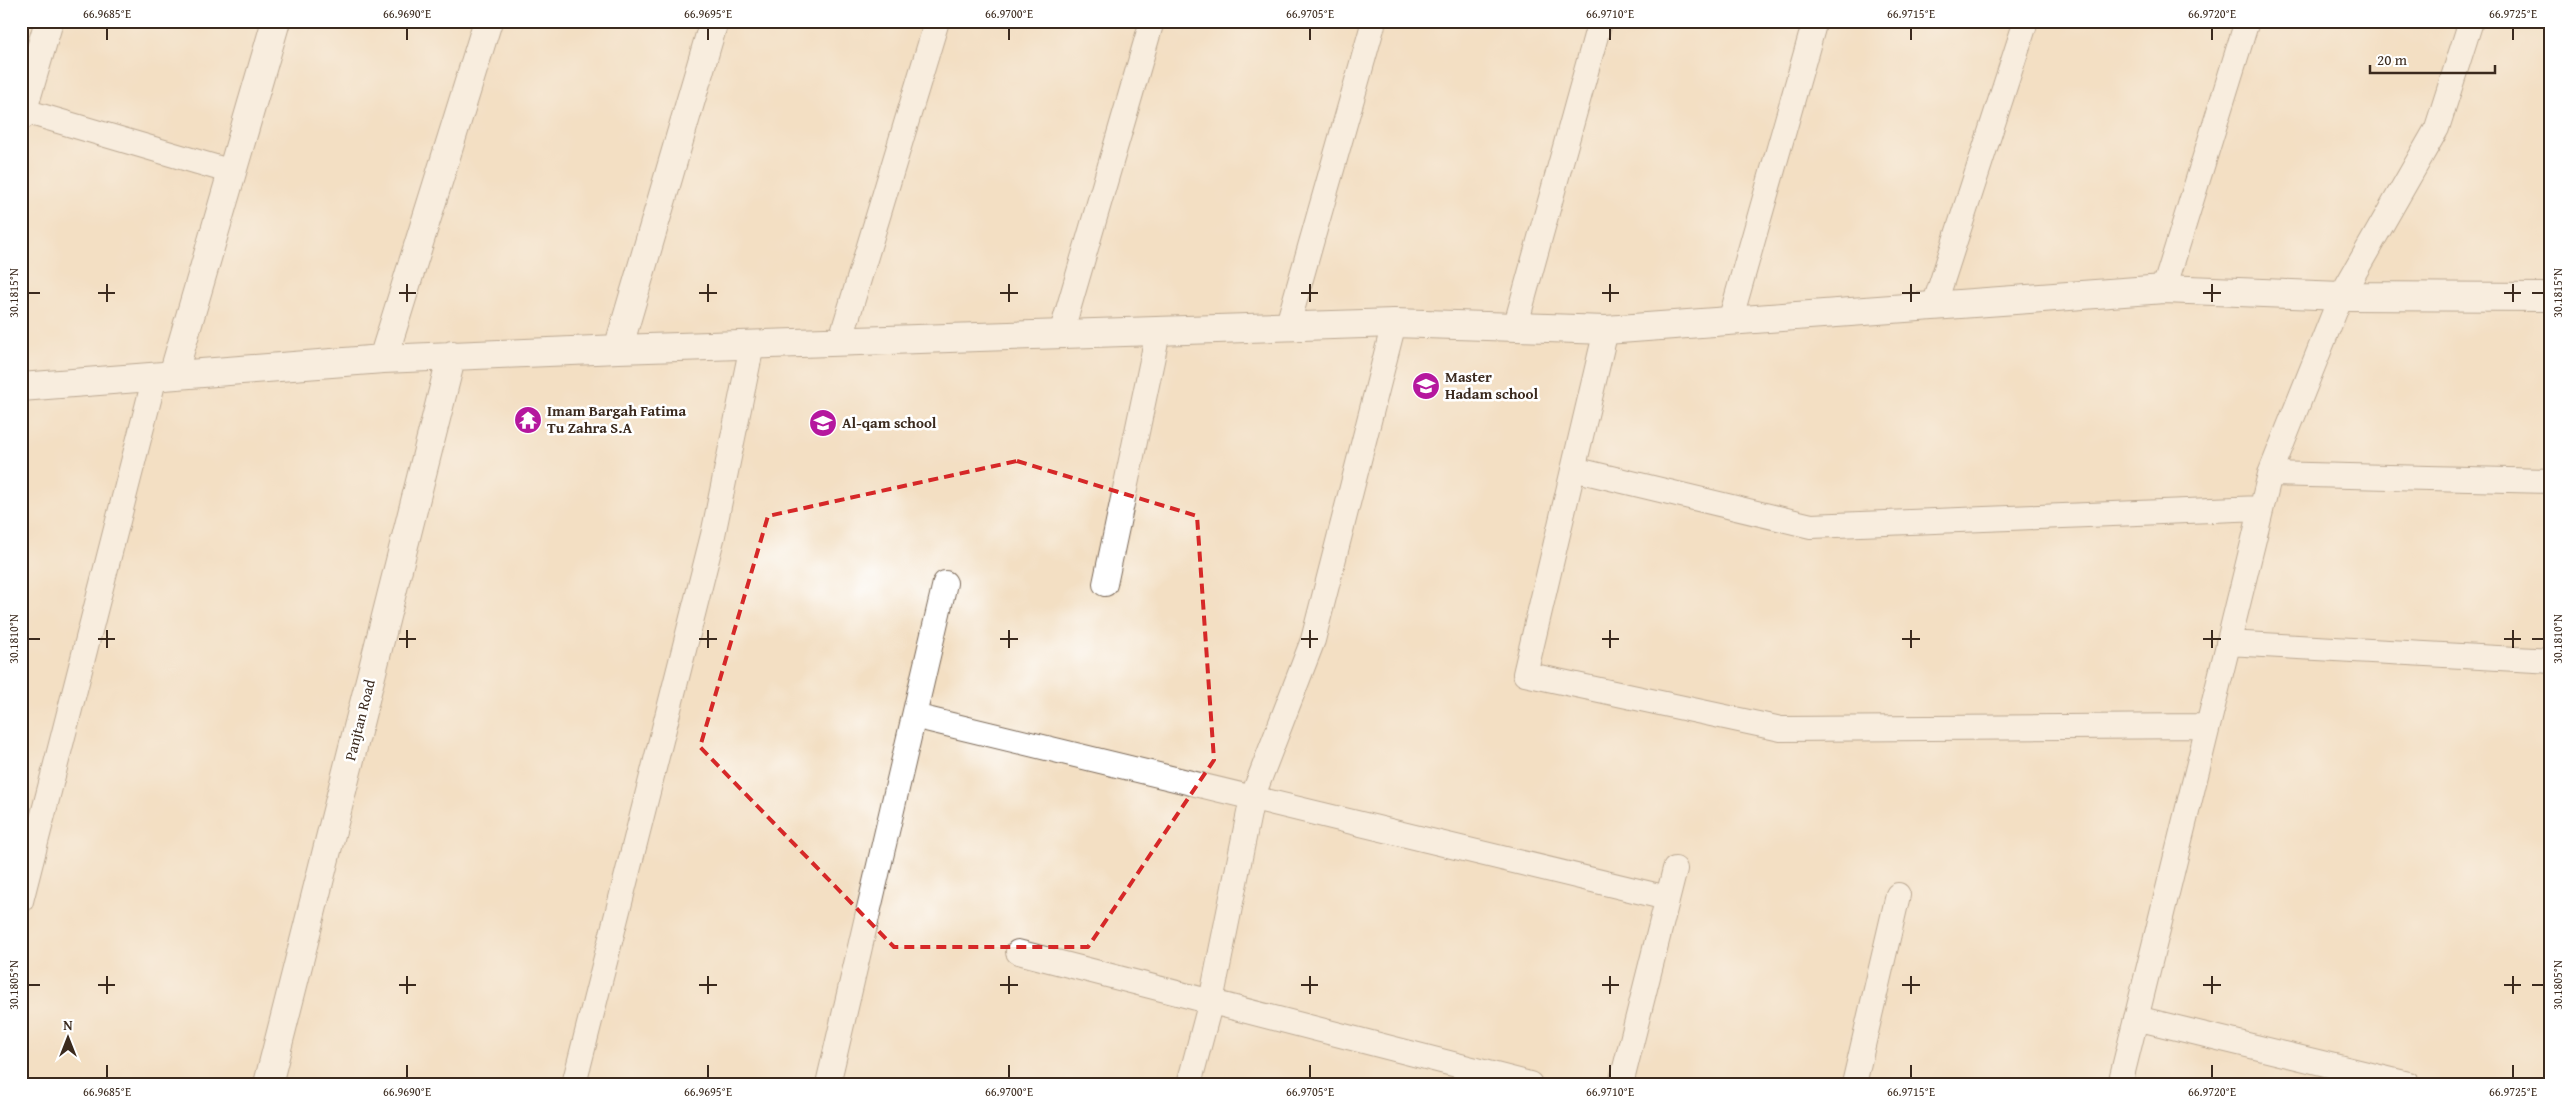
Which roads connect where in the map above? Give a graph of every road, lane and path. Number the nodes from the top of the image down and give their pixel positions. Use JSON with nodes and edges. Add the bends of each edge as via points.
{"nodes":[{"id":1,"x":49,"y":21,"type":"edge"},
{"id":2,"x":276,"y":21,"type":"edge"},
{"id":3,"x":488,"y":21,"type":"edge"},
{"id":4,"x":714,"y":21,"type":"edge"},
{"id":5,"x":937,"y":21,"type":"edge"},
{"id":6,"x":1152,"y":21,"type":"edge"},
{"id":7,"x":1374,"y":21,"type":"edge"},
{"id":8,"x":1600,"y":21,"type":"edge"},
{"id":9,"x":1814,"y":21,"type":"edge"},
{"id":10,"x":2026,"y":21,"type":"edge"},
{"id":11,"x":2247,"y":21,"type":"edge"},
{"id":12,"x":2470,"y":21,"type":"edge"},
{"id":13,"x":22,"y":112,"type":"edge"},
{"id":14,"x":232,"y":172,"type":"junction"},
{"id":15,"x":2164,"y":290,"type":"junction"},
{"id":16,"x":2340,"y":296,"type":"junction"},
{"id":17,"x":2551,"y":297,"type":"edge"},
{"id":18,"x":1934,"y":306,"type":"junction"},
{"id":19,"x":1730,"y":321,"type":"junction"},
{"id":20,"x":1394,"y":323,"type":"junction"},
{"id":21,"x":1287,"y":328,"type":"junction"},
{"id":22,"x":1515,"y":328,"type":"junction"},
{"id":23,"x":1606,"y":330,"type":"junction"},
{"id":24,"x":1158,"y":332,"type":"junction"},
{"id":25,"x":1061,"y":334,"type":"junction"},
{"id":26,"x":840,"y":342,"type":"junction"},
{"id":27,"x":752,"y":345,"type":"junction"},
{"id":28,"x":618,"y":349,"type":"junction"},
{"id":29,"x":452,"y":355,"type":"junction"},
{"id":30,"x":383,"y":359,"type":"junction"},
{"id":31,"x":164,"y":375,"type":"junction"},
{"id":32,"x":21,"y":387,"type":"edge"},
{"id":33,"x":1573,"y":469,"type":"junction"},
{"id":34,"x":2270,"y":474,"type":"junction"},
{"id":35,"x":2551,"y":481,"type":"edge"},
{"id":36,"x":2261,"y":508,"type":"junction"},
{"id":37,"x":945,"y":583,"type":"dead end"},
{"id":38,"x":1104,"y":584,"type":"dead end"},
{"id":39,"x":2228,"y":643,"type":"junction"},
{"id":40,"x":2551,"y":661,"type":"edge"},
{"id":41,"x":914,"y":716,"type":"junction"},
{"id":42,"x":2208,"y":726,"type":"junction"},
{"id":43,"x":1252,"y":798,"type":"junction"},
{"id":44,"x":1675,"y":869,"type":"dead end"},
{"id":45,"x":1898,"y":894,"type":"dead end"},
{"id":46,"x":1668,"y":898,"type":"junction"},
{"id":47,"x":21,"y":901,"type":"edge"},
{"id":48,"x":1018,"y":952,"type":"dead end"},
{"id":49,"x":1211,"y":1001,"type":"junction"},
{"id":50,"x":2136,"y":1018,"type":"junction"},
{"id":51,"x":268,"y":1084,"type":"edge"},
{"id":52,"x":574,"y":1084,"type":"edge"},
{"id":53,"x":828,"y":1084,"type":"edge"},
{"id":54,"x":1189,"y":1084,"type":"edge"},
{"id":55,"x":1530,"y":1084,"type":"edge"},
{"id":56,"x":1621,"y":1084,"type":"edge"},
{"id":57,"x":1854,"y":1084,"type":"edge"},
{"id":58,"x":2120,"y":1084,"type":"edge"},
{"id":59,"x":2408,"y":1084,"type":"edge"}],
"edges":[{"from":1,"to":13,"type":"street"},
{"from":2,"to":14,"type":"street"},
{"from":3,"to":30,"type":"street"},
{"from":4,"to":28,"type":"street"},
{"from":5,"to":26,"type":"lane"},
{"from":6,"to":25,"type":"lane"},
{"from":7,"to":21,"type":"lane"},
{"from":8,"to":22,"type":"lane"},
{"from":9,"to":19,"type":"lane"},
{"from":10,"to":18,"type":"lane"},
{"from":11,"to":15,"type":"lane"},
{"from":12,"to":16,"type":"lane","via":[[2437,128]]},
{"from":13,"to":14,"type":"lane"},
{"from":14,"to":31,"type":"street"},
{"from":15,"to":16,"type":"street"},
{"from":15,"to":18,"type":"street"},
{"from":16,"to":17,"type":"street"},
{"from":16,"to":34,"type":"lane"},
{"from":18,"to":19,"type":"street"},
{"from":19,"to":23,"type":"street"},
{"from":20,"to":21,"type":"street"},
{"from":20,"to":22,"type":"street"},
{"from":20,"to":43,"type":"lane","via":[[1313,640]]},
{"from":21,"to":24,"type":"street"},
{"from":22,"to":23,"type":"street"},
{"from":23,"to":33,"type":"lane"},
{"from":24,"to":25,"type":"street"},
{"from":24,"to":38,"type":"lane"},
{"from":25,"to":26,"type":"street"},
{"from":26,"to":27,"type":"street"},
{"from":27,"to":28,"type":"street"},
{"from":27,"to":52,"type":"lane","via":[[713,535]]},
{"from":28,"to":29,"type":"street"},
{"from":29,"to":30,"type":"street"},
{"from":29,"to":51,"type":"street","name":"Panjtan Road"},
{"from":30,"to":31,"type":"street"},
{"from":31,"to":32,"type":"street"},
{"from":31,"to":47,"type":"lane"},
{"from":33,"to":36,"type":"lane","via":[[1811,526]]},
{"from":33,"to":42,"type":"lane","via":[[1525,674],[1780,729]]},
{"from":34,"to":35,"type":"lane"},
{"from":34,"to":36,"type":"lane"},
{"from":36,"to":39,"type":"lane"},
{"from":37,"to":41,"type":"lane"},
{"from":39,"to":40,"type":"lane"},
{"from":39,"to":42,"type":"lane"},
{"from":41,"to":43,"type":"lane"},
{"from":41,"to":53,"type":"lane"},
{"from":42,"to":50,"type":"lane"},
{"from":43,"to":46,"type":"lane"},
{"from":43,"to":49,"type":"lane"},
{"from":44,"to":46,"type":"lane"},
{"from":45,"to":57,"type":"lane"},
{"from":46,"to":56,"type":"lane"},
{"from":48,"to":49,"type":"lane"},
{"from":49,"to":54,"type":"lane"},
{"from":49,"to":55,"type":"lane"},
{"from":50,"to":58,"type":"lane"},
{"from":50,"to":59,"type":"lane"}]}
